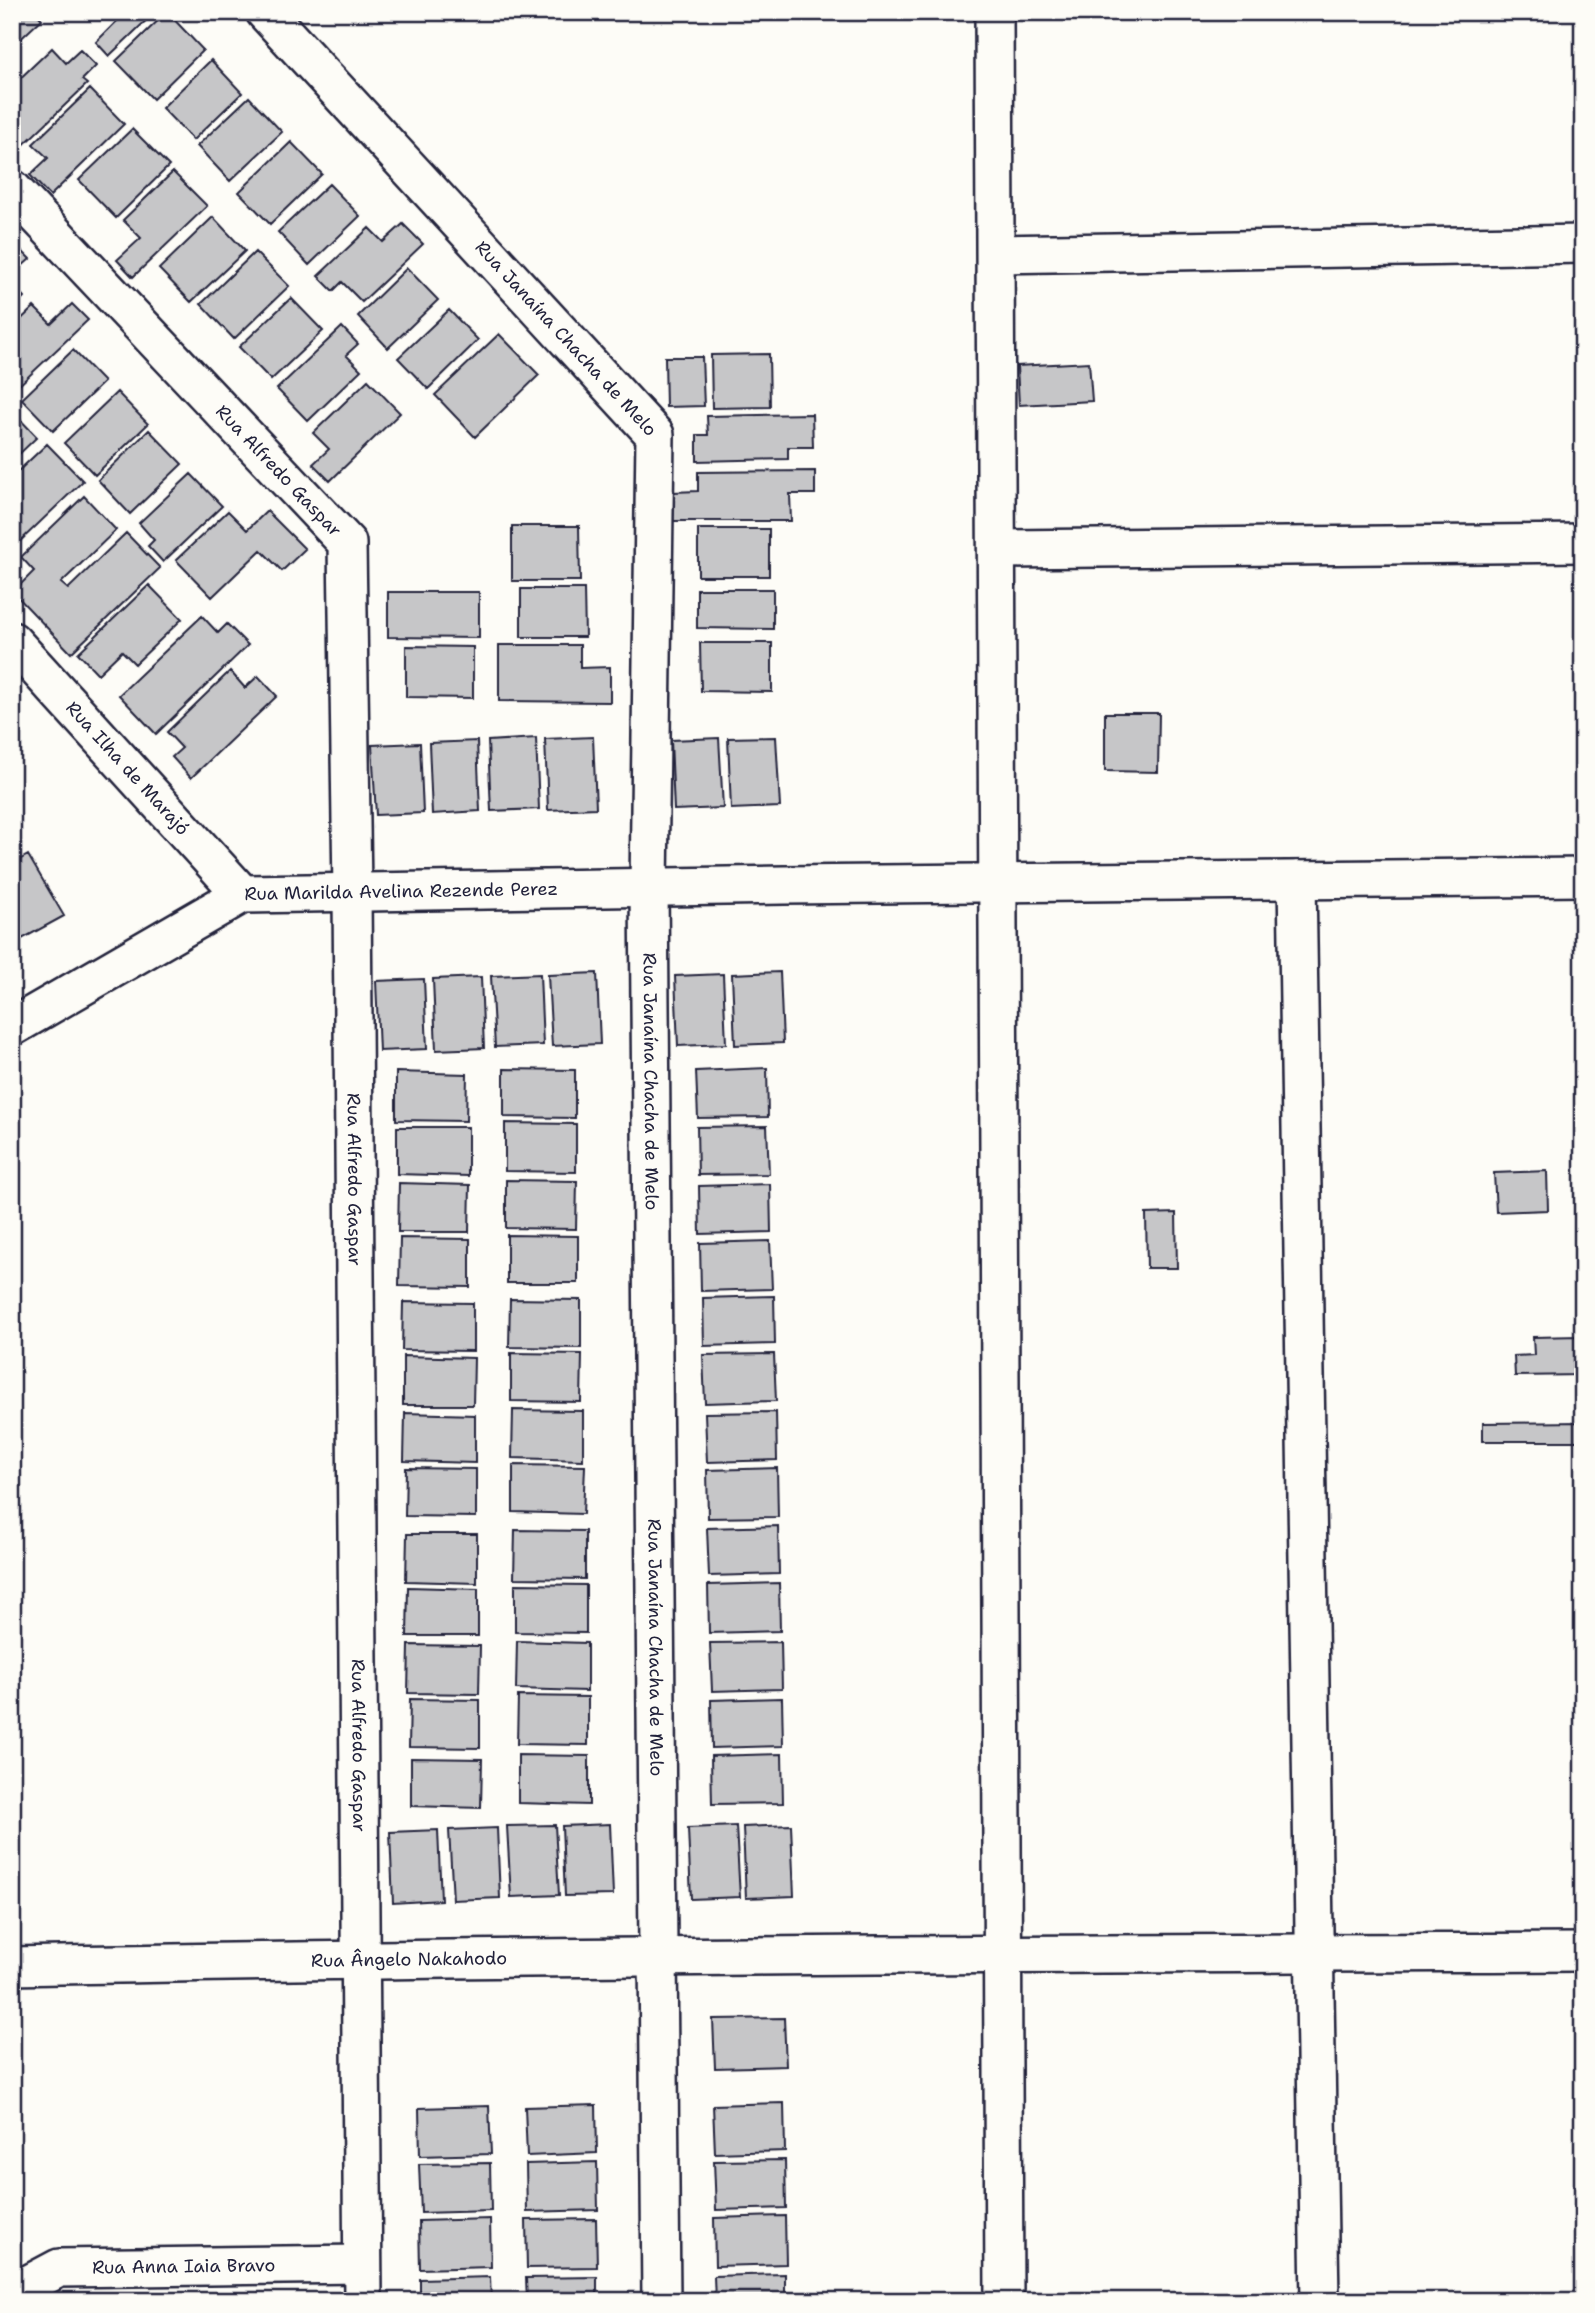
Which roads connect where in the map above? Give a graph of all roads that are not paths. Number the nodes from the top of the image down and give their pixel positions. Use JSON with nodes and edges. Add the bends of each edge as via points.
{"nodes":[{"id":1,"x":265,"y":12,"type":"edge"},
{"id":2,"x":994,"y":12,"type":"edge"},
{"id":3,"x":12,"y":190,"type":"edge"},
{"id":4,"x":1583,"y":244,"type":"edge"},
{"id":5,"x":996,"y":254,"type":"junction"},
{"id":6,"x":1583,"y":543,"type":"edge"},
{"id":7,"x":997,"y":549,"type":"junction"},
{"id":8,"x":12,"y":641,"type":"edge"},
{"id":9,"x":1583,"y":877,"type":"edge"},
{"id":10,"x":1297,"y":880,"type":"junction"},
{"id":11,"x":998,"y":883,"type":"junction"},
{"id":12,"x":649,"y":887,"type":"junction"},
{"id":13,"x":352,"y":892,"type":"junction"},
{"id":14,"x":242,"y":894,"type":"junction"},
{"id":15,"x":12,"y":1027,"type":"edge"},
{"id":16,"x":1583,"y":1952,"type":"edge"},
{"id":17,"x":1315,"y":1953,"type":"junction"},
{"id":18,"x":1003,"y":1954,"type":"junction"},
{"id":19,"x":657,"y":1957,"type":"junction"},
{"id":20,"x":359,"y":1959,"type":"junction"},
{"id":21,"x":12,"y":1966,"type":"edge"},
{"id":22,"x":362,"y":2263,"type":"junction"},
{"id":23,"x":12,"y":2293,"type":"edge"},
{"id":24,"x":363,"y":2301,"type":"edge"},
{"id":25,"x":662,"y":2301,"type":"edge"},
{"id":26,"x":1004,"y":2301,"type":"edge"},
{"id":27,"x":1320,"y":2301,"type":"edge"}],
"edges":[{"from":1,"to":12,"type":"street","name":"Rua Janaína Chacha de Melo","via":[[655,435]]},
{"from":2,"to":5,"type":"street"},
{"from":3,"to":13,"type":"street","name":"Rua Alfredo Gaspar","via":[[347,543]]},
{"from":4,"to":5,"type":"street"},
{"from":5,"to":7,"type":"street"},
{"from":6,"to":7,"type":"street"},
{"from":7,"to":11,"type":"street"},
{"from":8,"to":14,"type":"street","name":"Rua Ilha de Marajó"},
{"from":9,"to":10,"type":"street","name":"Rua Marilda Avelina Rezende Perez"},
{"from":10,"to":11,"type":"street","name":"Rua Marilda Avelina Rezende Perez"},
{"from":10,"to":17,"type":"street"},
{"from":11,"to":12,"type":"street","name":"Rua Marilda Avelina Rezende Perez"},
{"from":11,"to":18,"type":"street"},
{"from":12,"to":13,"type":"street","name":"Rua Marilda Avelina Rezende Perez"},
{"from":12,"to":19,"type":"street","name":"Rua Janaína Chacha de Melo"},
{"from":13,"to":14,"type":"street","name":"Rua Marilda Avelina Rezende Perez"},
{"from":13,"to":20,"type":"street","name":"Rua Alfredo Gaspar"},
{"from":14,"to":15,"type":"street","name":"Rua Marilda Avelina Rezende Perez"},
{"from":16,"to":17,"type":"street","name":"Rua Ângelo Nakahodo"},
{"from":17,"to":18,"type":"street","name":"Rua Ângelo Nakahodo"},
{"from":17,"to":27,"type":"street"},
{"from":18,"to":19,"type":"street","name":"Rua Ângelo Nakahodo"},
{"from":18,"to":26,"type":"street"},
{"from":19,"to":20,"type":"street","name":"Rua Ângelo Nakahodo"},
{"from":19,"to":25,"type":"street","name":"Rua Janaína Chacha de Melo"},
{"from":20,"to":21,"type":"street","name":"Rua Ângelo Nakahodo"},
{"from":20,"to":22,"type":"street","name":"Rua Alfredo Gaspar"},
{"from":22,"to":23,"type":"street","name":"Rua Anna Iaia Bravo","via":[[59,2268]]},
{"from":22,"to":24,"type":"street","name":"Rua Alfredo Gaspar"}]}
